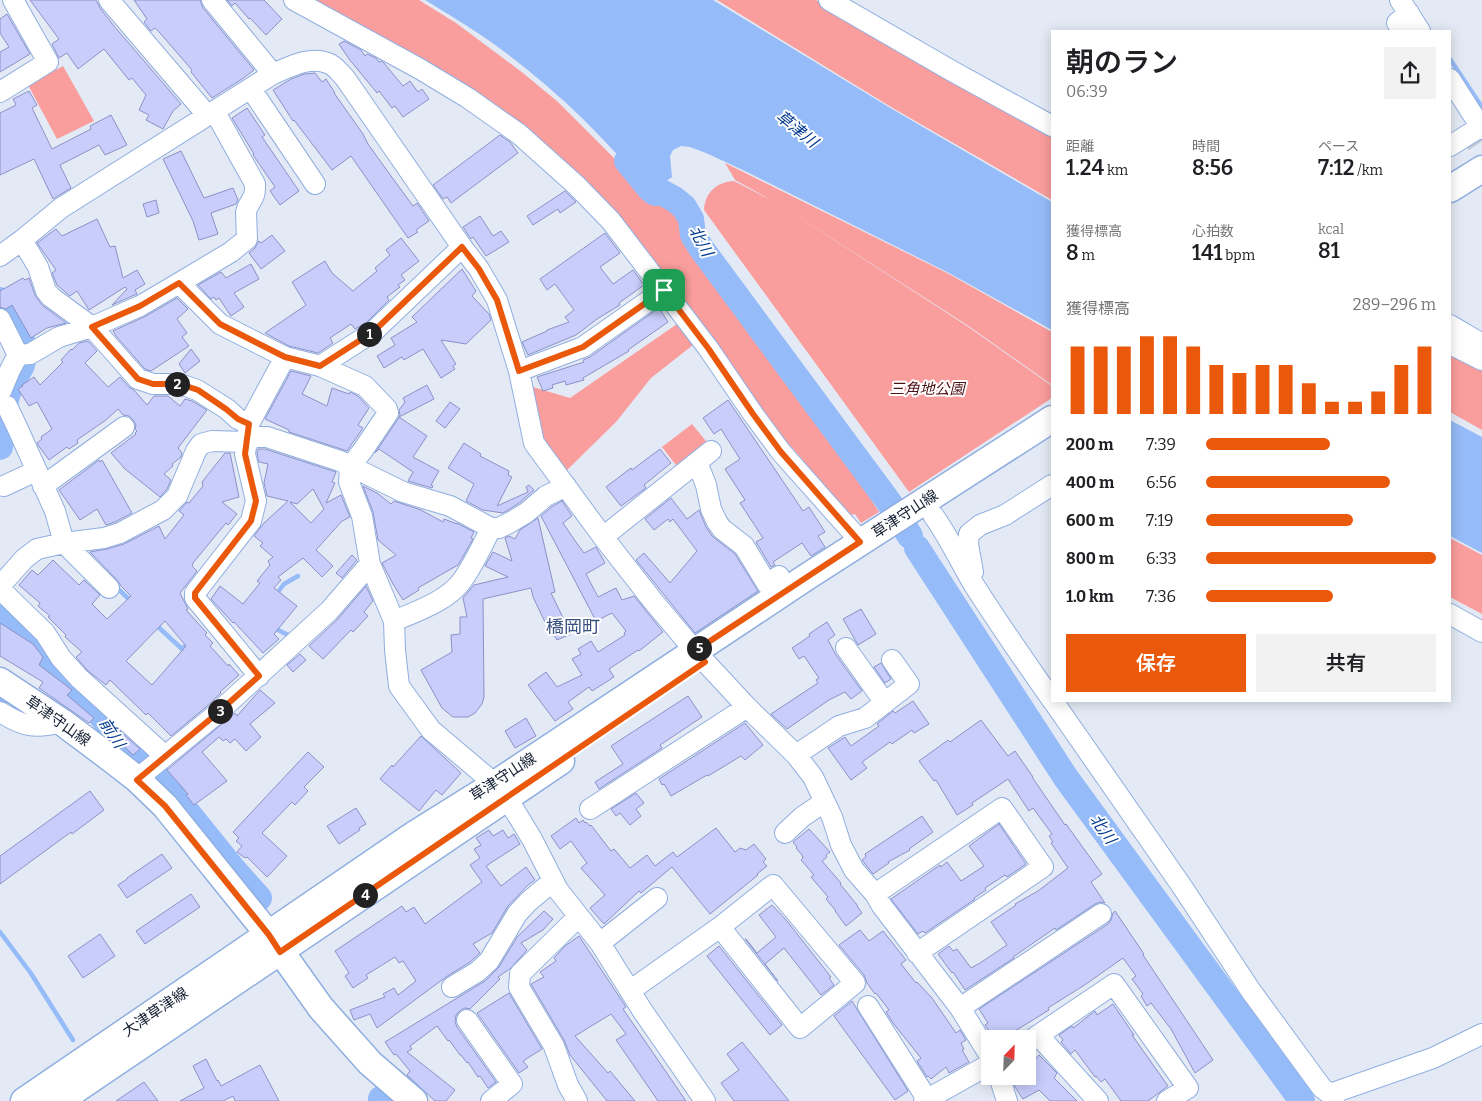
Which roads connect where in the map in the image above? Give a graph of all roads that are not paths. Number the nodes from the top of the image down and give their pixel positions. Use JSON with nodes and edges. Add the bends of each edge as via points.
{"nodes":[{"id":1,"x":110,"y":0,"type":"edge"},
{"id":2,"x":212,"y":0,"type":"edge"},
{"id":3,"x":294,"y":0,"type":"edge"},
{"id":4,"x":829,"y":0,"type":"edge"},
{"id":5,"x":853,"y":0,"type":"edge"},
{"id":6,"x":11,"y":3,"type":"edge"},
{"id":7,"x":1404,"y":15,"type":"edge"},
{"id":8,"x":1419,"y":30,"type":"edge"},
{"id":9,"x":273,"y":74,"type":"junction"},
{"id":10,"x":1451,"y":81,"type":"edge"},
{"id":11,"x":250,"y":89,"type":"junction"},
{"id":12,"x":0,"y":92,"type":"edge"},
{"id":13,"x":1451,"y":105,"type":"edge"},
{"id":14,"x":1051,"y":113,"type":"edge"},
{"id":15,"x":212,"y":114,"type":"junction"},
{"id":16,"x":1051,"y":125,"type":"edge"},
{"id":17,"x":1478,"y":132,"type":"edge"},
{"id":18,"x":1451,"y":146,"type":"edge"},
{"id":19,"x":1451,"y":169,"type":"edge"},
{"id":20,"x":1482,"y":169,"type":"edge"},
{"id":21,"x":315,"y":184,"type":"dead end"},
{"id":22,"x":1451,"y":188,"type":"edge"},
{"id":23,"x":22,"y":240,"type":"junction"},
{"id":24,"x":462,"y":247,"type":"junction"},
{"id":25,"x":0,"y":256,"type":"edge"},
{"id":26,"x":179,"y":283,"type":"junction"},
{"id":27,"x":664,"y":290,"type":"junction"},
{"id":28,"x":0,"y":319,"type":"edge"},
{"id":29,"x":1451,"y":326,"type":"edge"},
{"id":30,"x":92,"y":327,"type":"junction"},
{"id":31,"x":1451,"y":336,"type":"edge"},
{"id":32,"x":1451,"y":344,"type":"edge"},
{"id":33,"x":1482,"y":344,"type":"edge"},
{"id":34,"x":1482,"y":352,"type":"edge"},
{"id":35,"x":22,"y":354,"type":"junction"},
{"id":36,"x":285,"y":357,"type":"junction"},
{"id":37,"x":1482,"y":360,"type":"edge"},
{"id":38,"x":320,"y":366,"type":"junction"},
{"id":39,"x":519,"y":371,"type":"junction"},
{"id":40,"x":0,"y":394,"type":"edge"},
{"id":41,"x":0,"y":402,"type":"edge"},
{"id":42,"x":1051,"y":420,"type":"edge"},
{"id":43,"x":124,"y":427,"type":"dead end"},
{"id":44,"x":247,"y":433,"type":"junction"},
{"id":45,"x":1051,"y":439,"type":"edge"},
{"id":46,"x":350,"y":467,"type":"junction"},
{"id":47,"x":40,"y":479,"type":"junction"},
{"id":48,"x":4,"y":486,"type":"dead end"},
{"id":49,"x":566,"y":486,"type":"junction"},
{"id":50,"x":1051,"y":486,"type":"edge"},
{"id":51,"x":927,"y":509,"type":"junction"},
{"id":52,"x":491,"y":528,"type":"junction"},
{"id":53,"x":603,"y":537,"type":"junction"},
{"id":54,"x":64,"y":543,"type":"junction"},
{"id":55,"x":857,"y":551,"type":"junction"},
{"id":56,"x":370,"y":564,"type":"junction"},
{"id":57,"x":779,"y":576,"type":"dead end"},
{"id":58,"x":974,"y":584,"type":"junction"},
{"id":59,"x":0,"y":587,"type":"edge"},
{"id":60,"x":109,"y":588,"type":"dead end"},
{"id":61,"x":1451,"y":603,"type":"edge"},
{"id":62,"x":1451,"y":615,"type":"edge"},
{"id":63,"x":1482,"y":619,"type":"edge"},
{"id":64,"x":394,"y":621,"type":"junction"},
{"id":65,"x":1482,"y":632,"type":"edge"},
{"id":66,"x":846,"y":648,"type":"dead end"},
{"id":67,"x":700,"y":656,"type":"junction"},
{"id":68,"x":892,"y":660,"type":"dead end"},
{"id":69,"x":259,"y":676,"type":"junction"},
{"id":70,"x":0,"y":681,"type":"edge"},
{"id":71,"x":1051,"y":698,"type":"edge"},
{"id":72,"x":1054,"y":702,"type":"edge"},
{"id":73,"x":885,"y":703,"type":"junction"},
{"id":74,"x":748,"y":707,"type":"junction"},
{"id":75,"x":0,"y":712,"type":"edge"},
{"id":76,"x":62,"y":722,"type":"junction"},
{"id":77,"x":796,"y":755,"type":"junction"},
{"id":78,"x":165,"y":756,"type":"junction"},
{"id":79,"x":137,"y":780,"type":"junction"},
{"id":80,"x":501,"y":791,"type":"junction"},
{"id":81,"x":824,"y":802,"type":"junction"},
{"id":82,"x":590,"y":809,"type":"dead end"},
{"id":83,"x":785,"y":834,"type":"dead end"},
{"id":84,"x":553,"y":881,"type":"junction"},
{"id":85,"x":874,"y":894,"type":"junction"},
{"id":86,"x":657,"y":898,"type":"dead end"},
{"id":87,"x":1101,"y":914,"type":"dead end"},
{"id":88,"x":578,"y":917,"type":"junction"},
{"id":89,"x":720,"y":927,"type":"junction"},
{"id":90,"x":274,"y":943,"type":"junction"},
{"id":91,"x":600,"y":943,"type":"junction"},
{"id":92,"x":917,"y":953,"type":"junction"},
{"id":93,"x":452,"y":987,"type":"dead end"},
{"id":94,"x":631,"y":990,"type":"junction"},
{"id":95,"x":868,"y":1006,"type":"dead end"},
{"id":96,"x":960,"y":1008,"type":"junction"},
{"id":97,"x":467,"y":1020,"type":"dead end"},
{"id":98,"x":1482,"y":1034,"type":"edge"},
{"id":99,"x":1036,"y":1036,"type":"edge"},
{"id":100,"x":1036,"y":1041,"type":"edge"},
{"id":101,"x":981,"y":1042,"type":"edge"},
{"id":102,"x":981,"y":1069,"type":"edge"},
{"id":103,"x":1002,"y":1085,"type":"edge"},
{"id":104,"x":1332,"y":1097,"type":"edge"},
{"id":105,"x":409,"y":1099,"type":"edge"},
{"id":106,"x":926,"y":1100,"type":"edge"},
{"id":107,"x":24,"y":1101,"type":"edge"},
{"id":108,"x":59,"y":1101,"type":"edge"},
{"id":109,"x":491,"y":1101,"type":"edge"},
{"id":110,"x":577,"y":1101,"type":"edge"},
{"id":111,"x":705,"y":1101,"type":"edge"},
{"id":112,"x":1007,"y":1101,"type":"edge"},
{"id":113,"x":1098,"y":1101,"type":"edge"},
{"id":114,"x":1168,"y":1101,"type":"edge"}],
"edges":[{"from":1,"to":15,"type":"street"},
{"from":2,"to":9,"type":"street"},
{"from":3,"to":27,"type":"street","via":[[420,69],[518,134],[576,185],[611,222]]},
{"from":4,"to":16,"type":"street"},
{"from":5,"to":14,"type":"street"},
{"from":6,"to":12,"type":"street","via":[[48,62]]},
{"from":7,"to":8,"type":"street"},
{"from":9,"to":11,"type":"street"},
{"from":9,"to":24,"type":"street","via":[[297,63],[314,60],[331,64],[345,78]]},
{"from":10,"to":17,"type":"street"},
{"from":11,"to":15,"type":"street"},
{"from":11,"to":21,"type":"street"},
{"from":13,"to":17,"type":"street"},
{"from":15,"to":23,"type":"street","via":[[61,208]]},
{"from":15,"to":26,"type":"street","via":[[255,184],[256,193],[246,212],[247,239]]},
{"from":17,"to":18,"type":"street"},
{"from":17,"to":19,"type":"main road"},
{"from":20,"to":22,"type":"main road"},
{"from":23,"to":25,"type":"street"},
{"from":23,"to":30,"type":"street","via":[[38,266],[46,291]]},
{"from":24,"to":38,"type":"street","via":[[373,332]]},
{"from":24,"to":39,"type":"street","via":[[497,300]]},
{"from":26,"to":30,"type":"street","via":[[140,306]]},
{"from":26,"to":36,"type":"street","via":[[220,324]]},
{"from":27,"to":39,"type":"street","via":[[583,347]]},
{"from":27,"to":55,"type":"street"},
{"from":28,"to":35,"type":"street"},
{"from":29,"to":33,"type":"street"},
{"from":30,"to":35,"type":"street","via":[[59,336],[30,354]]},
{"from":30,"to":44,"type":"street","via":[[138,379],[153,384],[180,384],[198,390],[238,419]]},
{"from":31,"to":34,"type":"street"},
{"from":32,"to":37,"type":"street"},
{"from":35,"to":40,"type":"street","via":[[10,370]]},
{"from":36,"to":38,"type":"street"},
{"from":36,"to":44,"type":"street"},
{"from":38,"to":46,"type":"street","via":[[365,386],[387,409],[380,427]]},
{"from":39,"to":49,"type":"street","via":[[534,444]]},
{"from":41,"to":47,"type":"street","via":[[7,406]]},
{"from":42,"to":51,"type":"main road","name":"草津守山線"},
{"from":43,"to":47,"type":"street"},
{"from":44,"to":46,"type":"street","via":[[340,461]]},
{"from":44,"to":54,"type":"street","via":[[201,444],[177,496],[163,510],[120,533]]},
{"from":44,"to":69,"type":"street","via":[[245,454],[256,501],[251,521],[195,593],[195,598]]},
{"from":45,"to":51,"type":"main road","name":"草津守山線"},
{"from":46,"to":52,"type":"street","via":[[402,492],[450,506]]},
{"from":46,"to":56,"type":"street","via":[[349,482],[362,516]]},
{"from":47,"to":48,"type":"street"},
{"from":47,"to":54,"type":"street","via":[[55,511]]},
{"from":49,"to":52,"type":"street","via":[[546,496],[511,522]]},
{"from":49,"to":53,"type":"street"},
{"from":50,"to":58,"type":"street","via":[[969,534]]},
{"from":51,"to":55,"type":"main road","name":"草津守山線"},
{"from":51,"to":58,"type":"street","via":[[946,534]]},
{"from":52,"to":64,"type":"street","via":[[460,583],[428,605]]},
{"from":53,"to":57,"type":"street","via":[[704,457],[706,485],[717,522],[744,546],[767,584]]},
{"from":53,"to":67,"type":"street"},
{"from":54,"to":59,"type":"street","via":[[37,549]]},
{"from":54,"to":60,"type":"street"},
{"from":55,"to":67,"type":"main road","name":"草津守山線"},
{"from":56,"to":64,"type":"street"},
{"from":56,"to":69,"type":"street","via":[[329,612]]},
{"from":58,"to":71,"type":"street"},
{"from":59,"to":78,"type":"street","via":[[45,633],[79,678]]},
{"from":61,"to":63,"type":"street"},
{"from":62,"to":65,"type":"street"},
{"from":64,"to":80,"type":"street","via":[[400,686],[431,730]]},
{"from":66,"to":73,"type":"street"},
{"from":67,"to":74,"type":"street"},
{"from":67,"to":80,"type":"main road","name":"草津守山線"},
{"from":68,"to":73,"type":"street","via":[[909,684]]},
{"from":69,"to":78,"type":"street"},
{"from":70,"to":76,"type":"main road","name":"草津守山線"},
{"from":72,"to":104,"type":"street","via":[[1251,991]]},
{"from":73,"to":77,"type":"street","via":[[865,718],[840,726]]},
{"from":74,"to":77,"type":"street"},
{"from":74,"to":82,"type":"street"},
{"from":75,"to":76,"type":"street","via":[[30,726]]},
{"from":76,"to":79,"type":"main road","name":"草津守山線"},
{"from":77,"to":81,"type":"street","via":[[813,777]]},
{"from":78,"to":79,"type":"street"},
{"from":79,"to":90,"type":"main road","name":"草津守山線","via":[[165,806]]},
{"from":80,"to":84,"type":"street","via":[[532,839]]},
{"from":80,"to":90,"type":"main road","name":"草津守山線","via":[[415,834]]},
{"from":81,"to":83,"type":"street"},
{"from":81,"to":85,"type":"street","via":[[854,870]]},
{"from":84,"to":88,"type":"street"},
{"from":84,"to":93,"type":"street","via":[[516,914],[489,961]]},
{"from":85,"to":92,"type":"street"},
{"from":85,"to":92,"type":"street","via":[[1002,808],[1043,867]]},
{"from":86,"to":91,"type":"street"},
{"from":87,"to":96,"type":"street"},
{"from":88,"to":91,"type":"street"},
{"from":88,"to":110,"type":"street","via":[[520,974],[519,987],[554,1046]]},
{"from":89,"to":89,"type":"street","via":[[773,885],[855,983],[800,1028]]},
{"from":89,"to":94,"type":"street"},
{"from":90,"to":105,"type":"main road","via":[[348,1040]]},
{"from":90,"to":107,"type":"main road","name":"大津草津線"},
{"from":90,"to":108,"type":"main road","name":"大津草津線"},
{"from":91,"to":94,"type":"street"},
{"from":92,"to":96,"type":"street"},
{"from":94,"to":111,"type":"street"},
{"from":95,"to":106,"type":"street"},
{"from":96,"to":101,"type":"street"},
{"from":97,"to":109,"type":"street","via":[[512,1084]]},
{"from":98,"to":104,"type":"street","via":[[1434,1058]]},
{"from":99,"to":114,"type":"street","via":[[1114,984],[1188,1088]]},
{"from":100,"to":113,"type":"street"},
{"from":102,"to":106,"type":"street"},
{"from":103,"to":112,"type":"street"}]}
